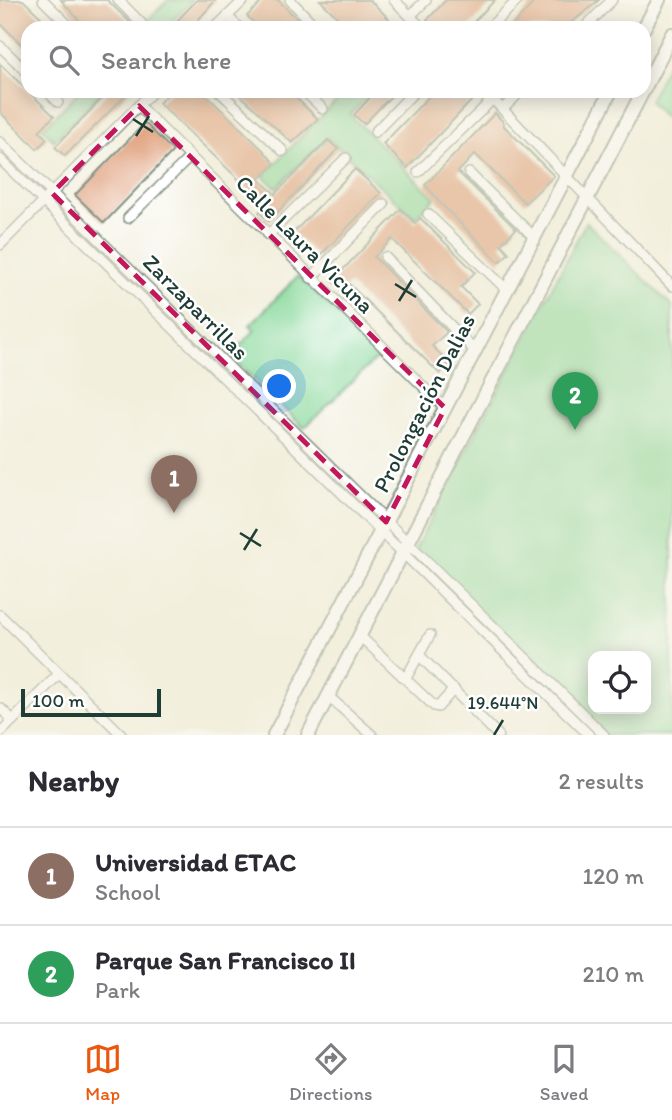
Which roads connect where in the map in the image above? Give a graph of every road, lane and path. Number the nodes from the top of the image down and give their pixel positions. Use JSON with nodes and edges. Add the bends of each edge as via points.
{"nodes":[{"id":1,"x":43,"y":0,"type":"edge"},
{"id":2,"x":118,"y":0,"type":"edge"},
{"id":3,"x":244,"y":0,"type":"edge"},
{"id":4,"x":290,"y":0,"type":"edge"},
{"id":5,"x":394,"y":0,"type":"edge"},
{"id":6,"x":426,"y":0,"type":"edge"},
{"id":7,"x":517,"y":0,"type":"edge"},
{"id":8,"x":612,"y":0,"type":"edge"},
{"id":9,"x":659,"y":0,"type":"edge"},
{"id":10,"x":227,"y":16,"type":"junction"},
{"id":11,"x":410,"y":16,"type":"junction"},
{"id":12,"x":64,"y":21,"type":"edge"},
{"id":13,"x":139,"y":21,"type":"edge"},
{"id":14,"x":222,"y":21,"type":"edge"},
{"id":15,"x":232,"y":21,"type":"edge"},
{"id":16,"x":310,"y":21,"type":"edge"},
{"id":17,"x":415,"y":21,"type":"edge"},
{"id":18,"x":496,"y":21,"type":"edge"},
{"id":19,"x":591,"y":21,"type":"edge"},
{"id":20,"x":648,"y":21,"type":"edge"},
{"id":21,"x":672,"y":34,"type":"edge"},
{"id":22,"x":0,"y":46,"type":"edge"},
{"id":23,"x":21,"y":66,"type":"edge"},
{"id":24,"x":651,"y":75,"type":"edge"},
{"id":25,"x":54,"y":98,"type":"edge"},
{"id":26,"x":146,"y":98,"type":"edge"},
{"id":27,"x":226,"y":98,"type":"edge"},
{"id":28,"x":311,"y":98,"type":"edge"},
{"id":29,"x":408,"y":98,"type":"edge"},
{"id":30,"x":514,"y":98,"type":"edge"},
{"id":31,"x":607,"y":98,"type":"edge"},
{"id":32,"x":639,"y":98,"type":"edge"},
{"id":33,"x":493,"y":99,"type":"joint"},
{"id":34,"x":58,"y":102,"type":"dead end"},
{"id":35,"x":139,"y":106,"type":"junction"},
{"id":36,"x":503,"y":108,"type":"junction"},
{"id":37,"x":323,"y":110,"type":"dead end"},
{"id":38,"x":375,"y":132,"type":"dead end"},
{"id":39,"x":0,"y":142,"type":"edge"},
{"id":40,"x":283,"y":151,"type":"dead end"},
{"id":41,"x":190,"y":157,"type":"junction"},
{"id":42,"x":346,"y":158,"type":"dead end"},
{"id":43,"x":0,"y":159,"type":"edge"},
{"id":44,"x":418,"y":172,"type":"dead end"},
{"id":45,"x":469,"y":173,"type":"dead end"},
{"id":46,"x":566,"y":176,"type":"junction"},
{"id":47,"x":52,"y":193,"type":"junction"},
{"id":48,"x":588,"y":199,"type":"junction"},
{"id":49,"x":43,"y":202,"type":"junction"},
{"id":50,"x":384,"y":204,"type":"dead end"},
{"id":51,"x":428,"y":214,"type":"dead end"},
{"id":52,"x":128,"y":218,"type":"dead end"},
{"id":53,"x":268,"y":235,"type":"junction"},
{"id":54,"x":534,"y":237,"type":"junction"},
{"id":55,"x":0,"y":245,"type":"edge"},
{"id":56,"x":385,"y":257,"type":"dead end"},
{"id":57,"x":312,"y":278,"type":"junction"},
{"id":58,"x":672,"y":286,"type":"edge"},
{"id":59,"x":506,"y":289,"type":"junction"},
{"id":60,"x":475,"y":351,"type":"junction"},
{"id":61,"x":445,"y":408,"type":"junction"},
{"id":62,"x":384,"y":527,"type":"junction"},
{"id":63,"x":409,"y":542,"type":"junction"},
{"id":64,"x":402,"y":554,"type":"junction"},
{"id":65,"x":0,"y":615,"type":"edge"},
{"id":66,"x":430,"y":635,"type":"dead end"},
{"id":67,"x":360,"y":636,"type":"junction"},
{"id":68,"x":419,"y":655,"type":"junction"},
{"id":69,"x":59,"y":674,"type":"junction"},
{"id":70,"x":405,"y":678,"type":"junction"},
{"id":71,"x":454,"y":689,"type":"junction"},
{"id":72,"x":328,"y":696,"type":"junction"},
{"id":73,"x":0,"y":708,"type":"edge"},
{"id":74,"x":13,"y":720,"type":"junction"},
{"id":75,"x":0,"y":733,"type":"edge"},
{"id":76,"x":122,"y":735,"type":"edge"},
{"id":77,"x":274,"y":735,"type":"edge"},
{"id":78,"x":308,"y":735,"type":"edge"},
{"id":79,"x":372,"y":735,"type":"edge"},
{"id":80,"x":498,"y":735,"type":"edge"},
{"id":81,"x":589,"y":735,"type":"edge"},
{"id":82,"x":604,"y":735,"type":"edge"}],
"edges":[{"from":1,"to":12,"type":"street"},
{"from":2,"to":13,"type":"street"},
{"from":3,"to":10,"type":"street"},
{"from":4,"to":16,"type":"street"},
{"from":5,"to":11,"type":"street"},
{"from":6,"to":11,"type":"street"},
{"from":7,"to":18,"type":"street"},
{"from":8,"to":19,"type":"street"},
{"from":9,"to":20,"type":"main road"},
{"from":10,"to":14,"type":"street"},
{"from":10,"to":15,"type":"street"},
{"from":11,"to":17,"type":"street"},
{"from":21,"to":24,"type":"main road"},
{"from":22,"to":23,"type":"street"},
{"from":25,"to":34,"type":"street"},
{"from":26,"to":35,"type":"street"},
{"from":27,"to":40,"type":"street"},
{"from":28,"to":37,"type":"street"},
{"from":29,"to":38,"type":"street"},
{"from":30,"to":36,"type":"street"},
{"from":31,"to":46,"type":"main road","name":"Prolongación Dalias"},
{"from":32,"to":48,"type":"main road"},
{"from":33,"to":36,"type":"street"},
{"from":33,"to":44,"type":"street"},
{"from":35,"to":41,"type":"street","name":"Calle Laura Vicuna"},
{"from":35,"to":47,"type":"street"},
{"from":36,"to":46,"type":"street"},
{"from":39,"to":47,"type":"street","name":"Zarzaparrillas"},
{"from":41,"to":52,"type":"street"},
{"from":41,"to":53,"type":"street","name":"Calle Laura Vicuna"},
{"from":42,"to":53,"type":"street"},
{"from":43,"to":49,"type":"street","name":"Zarzaparrillas"},
{"from":45,"to":54,"type":"street"},
{"from":46,"to":48,"type":"street"},
{"from":46,"to":54,"type":"main road","name":"Prolongación Dalias"},
{"from":47,"to":49,"type":"street"},
{"from":47,"to":62,"type":"street","name":"Zarzaparrillas"},
{"from":48,"to":58,"type":"street"},
{"from":48,"to":63,"type":"main road"},
{"from":49,"to":55,"type":"street"},
{"from":49,"to":62,"type":"street","name":"Zarzaparrillas"},
{"from":50,"to":57,"type":"street"},
{"from":51,"to":59,"type":"street"},
{"from":53,"to":57,"type":"street","name":"Calle Laura Vicuna"},
{"from":54,"to":59,"type":"main road","name":"Prolongación Dalias"},
{"from":56,"to":60,"type":"street"},
{"from":57,"to":61,"type":"street","name":"Calle Laura Vicuna"},
{"from":59,"to":60,"type":"main road","name":"Prolongación Dalias"},
{"from":60,"to":61,"type":"main road","name":"Prolongación Dalias"},
{"from":61,"to":62,"type":"main road","name":"Prolongación Dalias"},
{"from":62,"to":63,"type":"street","name":"Zarzaparrillas"},
{"from":62,"to":64,"type":"street","name":"Zarzaparrillas"},
{"from":62,"to":77,"type":"main road","name":"Prolongación Dalias"},
{"from":63,"to":64,"type":"main road"},
{"from":63,"to":82,"type":"street","name":"Zarzaparrillas"},
{"from":64,"to":67,"type":"main road"},
{"from":64,"to":81,"type":"street","name":"Zarzaparrillas"},
{"from":65,"to":69,"type":"street"},
{"from":66,"to":68,"type":"street"},
{"from":67,"to":70,"type":"street"},
{"from":67,"to":72,"type":"main road"},
{"from":68,"to":70,"type":"street"},
{"from":68,"to":71,"type":"street"},
{"from":69,"to":74,"type":"street"},
{"from":69,"to":76,"type":"street"},
{"from":70,"to":71,"type":"street","via":[[438,707]]},
{"from":71,"to":80,"type":"street"},
{"from":72,"to":78,"type":"main road"},
{"from":72,"to":79,"type":"street"},
{"from":73,"to":74,"type":"street"},
{"from":74,"to":75,"type":"street"}]}
